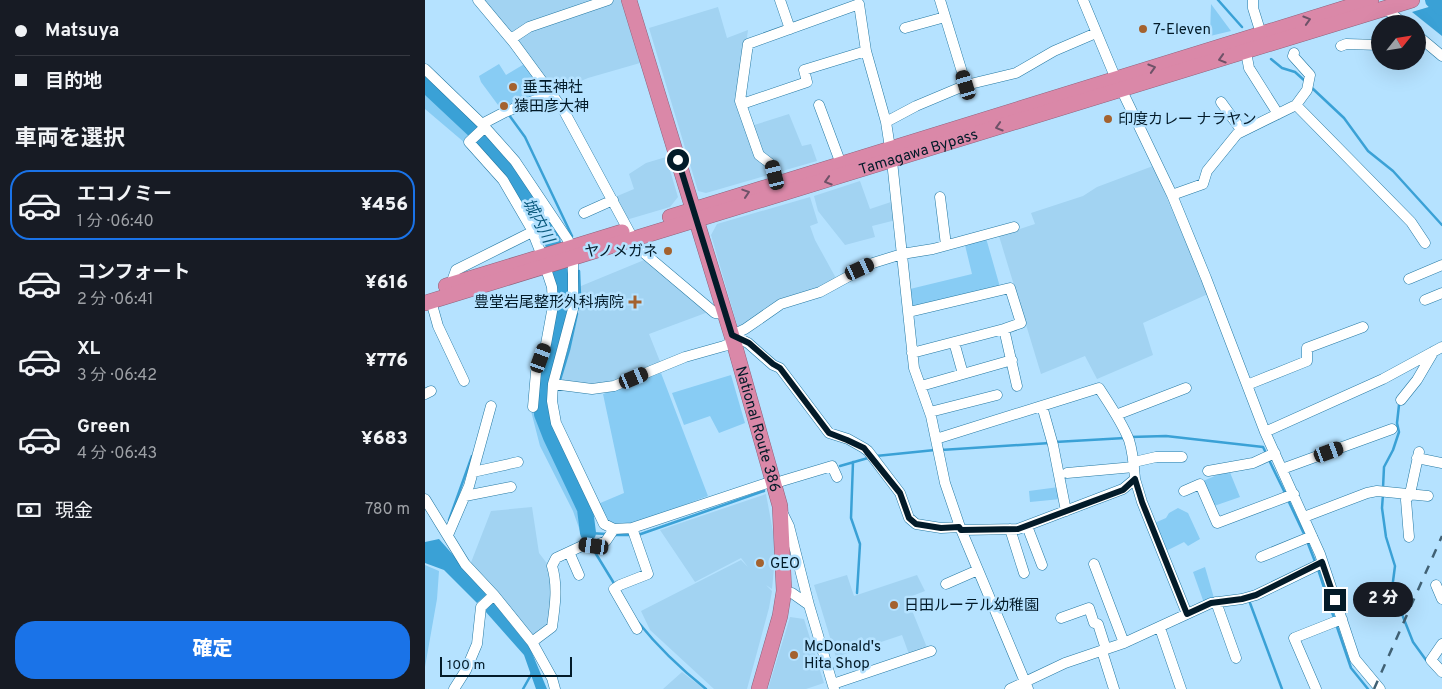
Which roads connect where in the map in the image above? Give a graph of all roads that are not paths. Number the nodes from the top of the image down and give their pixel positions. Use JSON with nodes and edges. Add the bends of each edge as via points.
{"nodes":[{"id":1,"x":478,"y":0,"type":"edge"},
{"id":2,"x":608,"y":0,"type":"edge"},
{"id":3,"x":629,"y":0,"type":"edge"},
{"id":4,"x":780,"y":0,"type":"edge"},
{"id":5,"x":1083,"y":0,"type":"edge"},
{"id":6,"x":1253,"y":0,"type":"edge"},
{"id":7,"x":1371,"y":0,"type":"edge"},
{"id":8,"x":1412,"y":0,"type":"edge"},
{"id":9,"x":942,"y":1,"type":"edge"},
{"id":10,"x":1391,"y":15,"type":"edge"},
{"id":11,"x":945,"y":17,"type":"junction"},
{"id":12,"x":1371,"y":21,"type":"edge"},
{"id":13,"x":905,"y":28,"type":"dead end"},
{"id":14,"x":790,"y":29,"type":"junction"},
{"id":15,"x":1096,"y":33,"type":"junction"},
{"id":16,"x":511,"y":39,"type":"junction"},
{"id":17,"x":1263,"y":40,"type":"junction"},
{"id":18,"x":1426,"y":42,"type":"edge"},
{"id":19,"x":1371,"y":45,"type":"edge"},
{"id":20,"x":1341,"y":46,"type":"dead end"},
{"id":21,"x":1426,"y":50,"type":"edge"},
{"id":22,"x":865,"y":51,"type":"junction"},
{"id":23,"x":1246,"y":52,"type":"junction"},
{"id":24,"x":1294,"y":52,"type":"dead end"},
{"id":25,"x":1440,"y":54,"type":"edge"},
{"id":26,"x":425,"y":69,"type":"edge"},
{"id":27,"x":1119,"y":84,"type":"junction"},
{"id":28,"x":966,"y":85,"type":"junction"},
{"id":29,"x":551,"y":94,"type":"junction"},
{"id":30,"x":1221,"y":102,"type":"dead end"},
{"id":31,"x":742,"y":104,"type":"junction"},
{"id":32,"x":819,"y":105,"type":"dead end"},
{"id":33,"x":1296,"y":105,"type":"junction"},
{"id":34,"x":1278,"y":114,"type":"junction"},
{"id":35,"x":886,"y":122,"type":"junction"},
{"id":36,"x":484,"y":126,"type":"junction"},
{"id":37,"x":1242,"y":131,"type":"junction"},
{"id":38,"x":891,"y":155,"type":"junction"},
{"id":39,"x":841,"y":164,"type":"junction"},
{"id":40,"x":777,"y":190,"type":"junction"},
{"id":41,"x":1172,"y":195,"type":"junction"},
{"id":42,"x":940,"y":197,"type":"dead end"},
{"id":43,"x":613,"y":200,"type":"junction"},
{"id":44,"x":583,"y":213,"type":"dead end"},
{"id":45,"x":551,"y":215,"type":"junction"},
{"id":46,"x":694,"y":215,"type":"junction"},
{"id":47,"x":1013,"y":227,"type":"dead end"},
{"id":48,"x":532,"y":230,"type":"junction"},
{"id":49,"x":631,"y":234,"type":"junction"},
{"id":50,"x":1425,"y":243,"type":"dead end"},
{"id":51,"x":946,"y":245,"type":"junction"},
{"id":52,"x":569,"y":253,"type":"junction"},
{"id":53,"x":902,"y":254,"type":"junction"},
{"id":54,"x":545,"y":260,"type":"junction"},
{"id":55,"x":1442,"y":265,"type":"edge"},
{"id":56,"x":1409,"y":279,"type":"dead end"},
{"id":57,"x":451,"y":284,"type":"junction"},
{"id":58,"x":1442,"y":293,"type":"edge"},
{"id":59,"x":427,"y":299,"type":"edge"},
{"id":60,"x":1425,"y":300,"type":"dead end"},
{"id":61,"x":909,"y":312,"type":"junction"},
{"id":62,"x":725,"y":314,"type":"junction"},
{"id":63,"x":1363,"y":327,"type":"dead end"},
{"id":64,"x":1004,"y":329,"type":"junction"},
{"id":65,"x":735,"y":339,"type":"junction"},
{"id":66,"x":954,"y":342,"type":"junction"},
{"id":67,"x":1438,"y":350,"type":"edge"},
{"id":68,"x":912,"y":353,"type":"junction"},
{"id":69,"x":1012,"y":360,"type":"junction"},
{"id":70,"x":963,"y":374,"type":"junction"},
{"id":71,"x":464,"y":381,"type":"dead end"},
{"id":72,"x":553,"y":384,"type":"junction"},
{"id":73,"x":1247,"y":385,"type":"junction"},
{"id":74,"x":921,"y":386,"type":"junction"},
{"id":75,"x":1017,"y":386,"type":"dead end"},
{"id":76,"x":1186,"y":388,"type":"dead end"},
{"id":77,"x":997,"y":395,"type":"dead end"},
{"id":78,"x":1401,"y":400,"type":"dead end"},
{"id":79,"x":491,"y":406,"type":"dead end"},
{"id":80,"x":1042,"y":406,"type":"junction"},
{"id":81,"x":533,"y":407,"type":"dead end"},
{"id":82,"x":930,"y":412,"type":"junction"},
{"id":83,"x":1116,"y":415,"type":"junction"},
{"id":84,"x":1393,"y":429,"type":"dead end"},
{"id":85,"x":1265,"y":432,"type":"junction"},
{"id":86,"x":937,"y":446,"type":"junction"},
{"id":87,"x":1274,"y":453,"type":"junction"},
{"id":88,"x":1181,"y":457,"type":"dead end"},
{"id":89,"x":519,"y":462,"type":"dead end"},
{"id":90,"x":1442,"y":463,"type":"edge"},
{"id":91,"x":1134,"y":465,"type":"junction"},
{"id":92,"x":1283,"y":469,"type":"junction"},
{"id":93,"x":1208,"y":471,"type":"dead end"},
{"id":94,"x":473,"y":472,"type":"junction"},
{"id":95,"x":1067,"y":474,"type":"dead end"},
{"id":96,"x":837,"y":477,"type":"dead end"},
{"id":97,"x":1135,"y":479,"type":"junction"},
{"id":98,"x":778,"y":481,"type":"junction"},
{"id":99,"x":511,"y":487,"type":"dead end"},
{"id":100,"x":1185,"y":491,"type":"dead end"},
{"id":101,"x":1294,"y":494,"type":"junction"},
{"id":102,"x":1409,"y":494,"type":"junction"},
{"id":103,"x":465,"y":496,"type":"junction"},
{"id":104,"x":1428,"y":496,"type":"dead end"},
{"id":105,"x":425,"y":499,"type":"edge"},
{"id":106,"x":780,"y":506,"type":"junction"},
{"id":107,"x":1065,"y":511,"type":"junction"},
{"id":108,"x":1304,"y":518,"type":"junction"},
{"id":109,"x":1027,"y":526,"type":"junction"},
{"id":110,"x":960,"y":528,"type":"junction"},
{"id":111,"x":614,"y":529,"type":"junction"},
{"id":112,"x":1010,"y":529,"type":"junction"},
{"id":113,"x":634,"y":533,"type":"junction"},
{"id":114,"x":447,"y":535,"type":"junction"},
{"id":115,"x":1409,"y":537,"type":"dead end"},
{"id":116,"x":1307,"y":538,"type":"junction"},
{"id":117,"x":569,"y":552,"type":"junction"},
{"id":118,"x":1261,"y":557,"type":"dead end"},
{"id":119,"x":1322,"y":562,"type":"junction"},
{"id":120,"x":1094,"y":564,"type":"dead end"},
{"id":121,"x":1041,"y":565,"type":"dead end"},
{"id":122,"x":978,"y":570,"type":"junction"},
{"id":123,"x":1024,"y":573,"type":"dead end"},
{"id":124,"x":579,"y":575,"type":"dead end"},
{"id":125,"x":946,"y":584,"type":"dead end"},
{"id":126,"x":1436,"y":585,"type":"dead end"},
{"id":127,"x":784,"y":591,"type":"junction"},
{"id":128,"x":494,"y":595,"type":"junction"},
{"id":129,"x":1442,"y":599,"type":"edge"},
{"id":130,"x":1216,"y":602,"type":"junction"},
{"id":131,"x":809,"y":605,"type":"junction"},
{"id":132,"x":1187,"y":614,"type":"junction"},
{"id":133,"x":1061,"y":618,"type":"dead end"},
{"id":134,"x":1342,"y":619,"type":"junction"},
{"id":135,"x":1160,"y":628,"type":"junction"},
{"id":136,"x":637,"y":629,"type":"dead end"},
{"id":137,"x":532,"y":642,"type":"junction"},
{"id":138,"x":1124,"y":643,"type":"junction"},
{"id":139,"x":1442,"y":644,"type":"edge"},
{"id":140,"x":1104,"y":650,"type":"junction"},
{"id":141,"x":931,"y":651,"type":"dead end"},
{"id":142,"x":1236,"y":658,"type":"dead end"},
{"id":143,"x":1442,"y":672,"type":"edge"},
{"id":144,"x":1026,"y":685,"type":"edge"},
{"id":145,"x":834,"y":686,"type":"edge"},
{"id":146,"x":454,"y":689,"type":"edge"},
{"id":147,"x":555,"y":689,"type":"edge"},
{"id":148,"x":759,"y":689,"type":"edge"},
{"id":149,"x":1010,"y":689,"type":"edge"},
{"id":150,"x":1113,"y":689,"type":"edge"},
{"id":151,"x":1181,"y":689,"type":"edge"},
{"id":152,"x":1316,"y":689,"type":"edge"},
{"id":153,"x":1380,"y":689,"type":"edge"}],
"edges":[{"from":1,"to":16,"type":"street"},
{"from":2,"to":16,"type":"street","via":[[529,27]]},
{"from":3,"to":46,"type":"highway","name":"National Route 386"},
{"from":4,"to":14,"type":"street"},
{"from":5,"to":15,"type":"street"},
{"from":6,"to":17,"type":"street"},
{"from":17,"to":7,"type":"highway","name":"Tamagawa Bypass","one_way":true},
{"from":8,"to":10,"type":"highway","name":"Tamagawa Bypass"},
{"from":9,"to":11,"type":"street"},
{"from":11,"to":13,"type":"street"},
{"from":11,"to":28,"type":"street"},
{"from":12,"to":17,"type":"highway","name":"Tamagawa Bypass"},
{"from":14,"to":22,"type":"street","via":[[859,4]]},
{"from":14,"to":31,"type":"street","via":[[748,44]]},
{"from":15,"to":27,"type":"street"},
{"from":15,"to":28,"type":"street","via":[[1054,51],[1017,73]]},
{"from":16,"to":29,"type":"street"},
{"from":17,"to":23,"type":"highway","name":"Tamagawa Bypass"},
{"from":27,"to":17,"type":"highway","name":"Tamagawa Bypass","one_way":true},
{"from":18,"to":25,"type":"street"},
{"from":19,"to":20,"type":"street"},
{"from":21,"to":25,"type":"street"},
{"from":22,"to":31,"type":"street","via":[[804,70],[807,82]]},
{"from":22,"to":35,"type":"street"},
{"from":23,"to":27,"type":"highway","name":"Tamagawa Bypass","one_way":true},
{"from":23,"to":34,"type":"street","via":[[1249,68]]},
{"from":24,"to":33,"type":"street","via":[[1293,56],[1310,75],[1308,86]]},
{"from":26,"to":36,"type":"street"},
{"from":27,"to":38,"type":"highway","name":"Tamagawa Bypass"},
{"from":27,"to":41,"type":"street"},
{"from":28,"to":35,"type":"street"},
{"from":29,"to":36,"type":"street","via":[[505,112]]},
{"from":29,"to":43,"type":"street","via":[[564,111]]},
{"from":30,"to":37,"type":"street"},
{"from":31,"to":40,"type":"street","via":[[759,155],[772,165]]},
{"from":32,"to":39,"type":"street"},
{"from":33,"to":34,"type":"street"},
{"from":33,"to":50,"type":"street","via":[[1411,222]]},
{"from":34,"to":37,"type":"street"},
{"from":35,"to":38,"type":"street"},
{"from":36,"to":45,"type":"street","via":[[515,161]]},
{"from":36,"to":48,"type":"street","via":[[469,142],[503,180]]},
{"from":37,"to":41,"type":"street","via":[[1207,171],[1203,184]]},
{"from":38,"to":39,"type":"highway","name":"Tamagawa Bypass"},
{"from":38,"to":40,"type":"highway","name":"Tamagawa Bypass","one_way":true},
{"from":38,"to":53,"type":"street"},
{"from":39,"to":40,"type":"highway","name":"Tamagawa Bypass"},
{"from":40,"to":46,"type":"highway","name":"Tamagawa Bypass"},
{"from":41,"to":73,"type":"street"},
{"from":42,"to":51,"type":"street"},
{"from":43,"to":44,"type":"street"},
{"from":43,"to":49,"type":"street"},
{"from":45,"to":48,"type":"street"},
{"from":45,"to":52,"type":"street","via":[[568,240]]},
{"from":46,"to":49,"type":"highway","name":"Tamagawa Bypass"},
{"from":46,"to":62,"type":"highway","name":"National Route 386"},
{"from":47,"to":51,"type":"street"},
{"from":48,"to":54,"type":"street"},
{"from":48,"to":57,"type":"street","via":[[456,270]]},
{"from":49,"to":52,"type":"highway","name":"Tamagawa Bypass"},
{"from":49,"to":62,"type":"street","via":[[638,248],[715,313]]},
{"from":51,"to":53,"type":"street"},
{"from":52,"to":54,"type":"highway","name":"Tamagawa Bypass"},
{"from":52,"to":72,"type":"street","via":[[573,309]]},
{"from":53,"to":61,"type":"street"},
{"from":53,"to":65,"type":"street","via":[[873,263],[820,292],[781,304]]},
{"from":54,"to":57,"type":"highway","name":"Tamagawa Bypass"},
{"from":54,"to":59,"type":"highway","name":"Tamagawa Bypass"},
{"from":54,"to":81,"type":"street","via":[[553,306],[546,344],[535,372]]},
{"from":55,"to":56,"type":"street"},
{"from":57,"to":59,"type":"highway","name":"Tamagawa Bypass"},
{"from":58,"to":60,"type":"street"},
{"from":59,"to":71,"type":"street"},
{"from":61,"to":64,"type":"street","via":[[1009,288],[1021,323]]},
{"from":61,"to":68,"type":"street"},
{"from":62,"to":65,"type":"highway","name":"National Route 386"},
{"from":63,"to":73,"type":"street","via":[[1307,348],[1307,361]]},
{"from":64,"to":66,"type":"street"},
{"from":64,"to":69,"type":"street"},
{"from":65,"to":72,"type":"street","via":[[614,386],[592,389]]},
{"from":65,"to":98,"type":"highway","name":"National Route 386"},
{"from":65,"to":110,"type":"street","via":[[749,343],[780,368],[829,433],[864,448],[900,493],[909,518],[916,524]]},
{"from":66,"to":68,"type":"street"},
{"from":66,"to":70,"type":"street"},
{"from":67,"to":78,"type":"street"},
{"from":67,"to":85,"type":"street","via":[[1383,379]]},
{"from":68,"to":74,"type":"street"},
{"from":69,"to":70,"type":"street"},
{"from":69,"to":75,"type":"street"},
{"from":70,"to":74,"type":"street"},
{"from":72,"to":111,"type":"street","via":[[556,423],[604,524]]},
{"from":73,"to":85,"type":"street"},
{"from":74,"to":82,"type":"street"},
{"from":76,"to":83,"type":"street"},
{"from":77,"to":82,"type":"street"},
{"from":79,"to":94,"type":"street"},
{"from":80,"to":83,"type":"street","via":[[1099,388]]},
{"from":80,"to":86,"type":"street"},
{"from":80,"to":107,"type":"street"},
{"from":82,"to":86,"type":"street"},
{"from":83,"to":91,"type":"street","via":[[1127,437]]},
{"from":84,"to":92,"type":"street"},
{"from":85,"to":87,"type":"street"},
{"from":86,"to":110,"type":"street"},
{"from":87,"to":92,"type":"street"},
{"from":87,"to":93,"type":"street","via":[[1253,462]]},
{"from":88,"to":91,"type":"street","via":[[1156,457]]},
{"from":89,"to":94,"type":"street"},
{"from":90,"to":102,"type":"street","via":[[1418,455]]},
{"from":91,"to":95,"type":"street"},
{"from":91,"to":97,"type":"street"},
{"from":92,"to":101,"type":"street"},
{"from":94,"to":103,"type":"street"},
{"from":96,"to":98,"type":"street","via":[[833,466]]},
{"from":97,"to":107,"type":"street","via":[[1123,490]]},
{"from":97,"to":132,"type":"street"},
{"from":98,"to":106,"type":"highway","name":"National Route 386"},
{"from":98,"to":113,"type":"street"},
{"from":99,"to":103,"type":"street"},
{"from":100,"to":101,"type":"street","via":[[1200,484],[1217,523]]},
{"from":101,"to":108,"type":"street"},
{"from":102,"to":104,"type":"street"},
{"from":102,"to":108,"type":"street","via":[[1367,493]]},
{"from":102,"to":115,"type":"street","via":[[1406,500]]},
{"from":103,"to":114,"type":"street"},
{"from":105,"to":114,"type":"street"},
{"from":106,"to":127,"type":"highway","name":"National Route 386"},
{"from":106,"to":131,"type":"street","via":[[789,526]]},
{"from":107,"to":109,"type":"street"},
{"from":108,"to":116,"type":"street"},
{"from":109,"to":112,"type":"street"},
{"from":109,"to":121,"type":"street"},
{"from":110,"to":112,"type":"street"},
{"from":110,"to":122,"type":"street"},
{"from":111,"to":113,"type":"street"},
{"from":111,"to":117,"type":"street","via":[[606,541]]},
{"from":112,"to":123,"type":"street"},
{"from":113,"to":136,"type":"street","via":[[648,574],[617,587]]},
{"from":114,"to":128,"type":"street","via":[[465,564]]},
{"from":116,"to":118,"type":"street"},
{"from":116,"to":119,"type":"street"},
{"from":117,"to":124,"type":"street"},
{"from":117,"to":137,"type":"street","via":[[556,558],[552,566],[556,578],[552,627]]},
{"from":119,"to":130,"type":"street","via":[[1256,595]]},
{"from":119,"to":134,"type":"street"},
{"from":120,"to":138,"type":"street"},
{"from":122,"to":125,"type":"street"},
{"from":122,"to":144,"type":"street"},
{"from":126,"to":129,"type":"street"},
{"from":127,"to":131,"type":"street"},
{"from":127,"to":148,"type":"highway","name":"National Route 386"},
{"from":128,"to":137,"type":"street"},
{"from":128,"to":146,"type":"street","via":[[481,607],[477,644]]},
{"from":130,"to":132,"type":"street"},
{"from":130,"to":142,"type":"street"},
{"from":131,"to":145,"type":"street"},
{"from":132,"to":135,"type":"street"},
{"from":133,"to":140,"type":"street","via":[[1089,608],[1098,624]]},
{"from":134,"to":152,"type":"street","via":[[1294,638]]},
{"from":134,"to":153,"type":"street","via":[[1355,659]]},
{"from":135,"to":138,"type":"street"},
{"from":135,"to":151,"type":"street"},
{"from":137,"to":147,"type":"street"},
{"from":138,"to":140,"type":"street"},
{"from":139,"to":143,"type":"street","via":[[1431,660]]},
{"from":140,"to":144,"type":"street","via":[[1065,662]]},
{"from":140,"to":150,"type":"street"},
{"from":141,"to":145,"type":"street"},
{"from":144,"to":149,"type":"street"}]}
